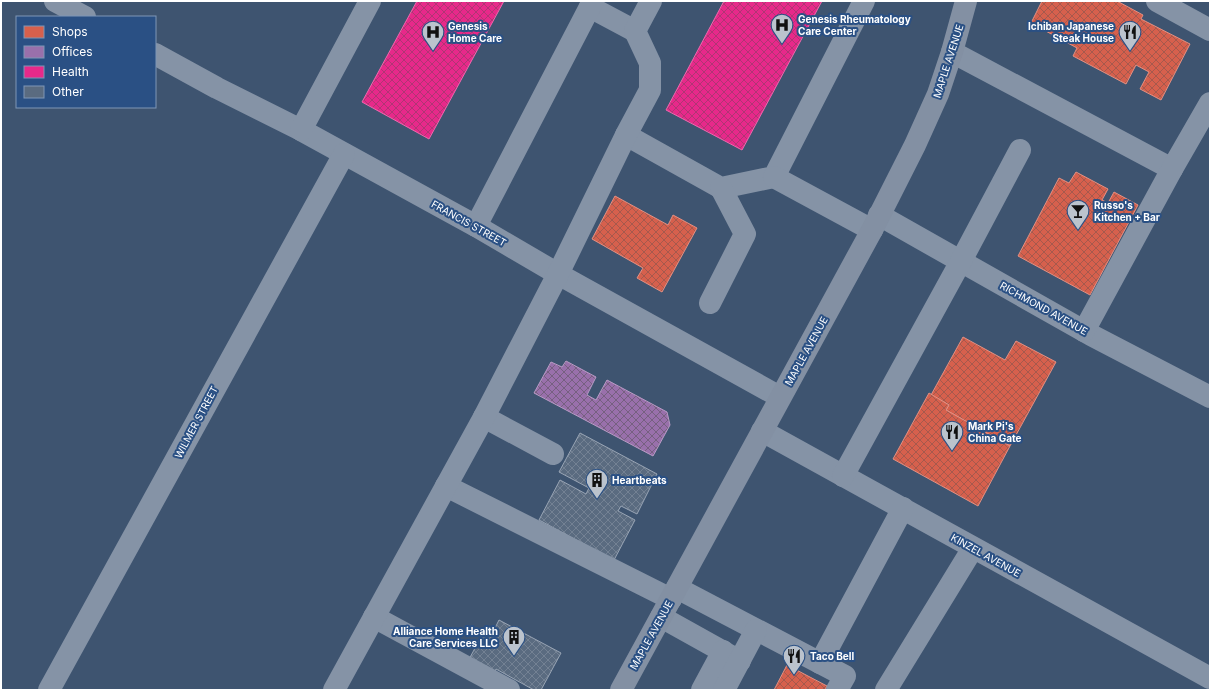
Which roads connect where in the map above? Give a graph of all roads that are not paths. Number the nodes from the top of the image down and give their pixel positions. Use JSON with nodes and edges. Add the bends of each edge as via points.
{"nodes":[{"id":1,"x":55,"y":1,"type":"edge"},
{"id":2,"x":370,"y":1,"type":"edge"},
{"id":3,"x":651,"y":1,"type":"edge"},
{"id":4,"x":864,"y":1,"type":"edge"},
{"id":5,"x":966,"y":1,"type":"edge"},
{"id":6,"x":1157,"y":1,"type":"edge"},
{"id":7,"x":591,"y":4,"type":"edge"},
{"id":8,"x":82,"y":16,"type":"edge"},
{"id":9,"x":1210,"y":30,"type":"edge"},
{"id":10,"x":636,"y":31,"type":"junction"},
{"id":11,"x":952,"y":52,"type":"junction"},
{"id":12,"x":156,"y":55,"type":"edge"},
{"id":13,"x":1210,"y":103,"type":"edge"},
{"id":14,"x":301,"y":130,"type":"junction"},
{"id":15,"x":626,"y":135,"type":"junction"},
{"id":16,"x":1020,"y":150,"type":"dead end"},
{"id":17,"x":344,"y":154,"type":"junction"},
{"id":18,"x":1172,"y":169,"type":"junction"},
{"id":19,"x":774,"y":177,"type":"junction"},
{"id":20,"x":721,"y":188,"type":"junction"},
{"id":21,"x":875,"y":223,"type":"junction"},
{"id":22,"x":476,"y":226,"type":"junction"},
{"id":23,"x":961,"y":261,"type":"junction"},
{"id":24,"x":558,"y":274,"type":"junction"},
{"id":25,"x":710,"y":303,"type":"dead end"},
{"id":26,"x":1084,"y":331,"type":"junction"},
{"id":27,"x":780,"y":397,"type":"junction"},
{"id":28,"x":1210,"y":397,"type":"edge"},
{"id":29,"x":484,"y":417,"type":"junction"},
{"id":30,"x":762,"y":431,"type":"junction"},
{"id":31,"x":553,"y":454,"type":"dead end"},
{"id":32,"x":843,"y":476,"type":"junction"},
{"id":33,"x":446,"y":486,"type":"junction"},
{"id":34,"x":903,"y":508,"type":"junction"},
{"id":35,"x":973,"y":548,"type":"junction"},
{"id":36,"x":670,"y":601,"type":"junction"},
{"id":37,"x":374,"y":617,"type":"junction"},
{"id":38,"x":756,"y":630,"type":"junction"},
{"id":39,"x":732,"y":656,"type":"junction"},
{"id":40,"x":820,"y":663,"type":"junction"},
{"id":41,"x":1210,"y":678,"type":"edge"},
{"id":42,"x":49,"y":690,"type":"edge"},
{"id":43,"x":334,"y":690,"type":"edge"},
{"id":44,"x":509,"y":690,"type":"edge"},
{"id":45,"x":621,"y":690,"type":"edge"},
{"id":46,"x":702,"y":690,"type":"edge"},
{"id":47,"x":724,"y":690,"type":"edge"},
{"id":48,"x":837,"y":690,"type":"edge"},
{"id":49,"x":886,"y":690,"type":"edge"}],
"edges":[{"from":1,"to":8,"type":"street"},
{"from":2,"to":14,"type":"street"},
{"from":3,"to":10,"type":"street"},
{"from":4,"to":19,"type":"street"},
{"from":5,"to":11,"type":"main road","name":"MAPLE AVENUE"},
{"from":6,"to":9,"type":"street"},
{"from":7,"to":10,"type":"street"},
{"from":7,"to":22,"type":"street"},
{"from":10,"to":15,"type":"street","via":[[650,63],[650,90]]},
{"from":11,"to":18,"type":"street"},
{"from":11,"to":21,"type":"main road","name":"MAPLE AVENUE","via":[[938,94]]},
{"from":12,"to":14,"type":"street","name":"FRANCIS STREET"},
{"from":13,"to":18,"type":"street"},
{"from":14,"to":17,"type":"street","name":"FRANCIS STREET"},
{"from":15,"to":20,"type":"street"},
{"from":15,"to":24,"type":"street"},
{"from":16,"to":23,"type":"street"},
{"from":17,"to":22,"type":"street","name":"FRANCIS STREET"},
{"from":17,"to":42,"type":"street","name":"WILMER STREET"},
{"from":18,"to":26,"type":"street"},
{"from":19,"to":20,"type":"street"},
{"from":19,"to":21,"type":"street","name":"RICHMOND AVENUE"},
{"from":20,"to":25,"type":"street","via":[[745,234]]},
{"from":21,"to":23,"type":"street","name":"RICHMOND AVENUE"},
{"from":21,"to":27,"type":"main road","name":"MAPLE AVENUE"},
{"from":22,"to":24,"type":"street","name":"FRANCIS STREET"},
{"from":23,"to":26,"type":"street","name":"RICHMOND AVENUE"},
{"from":23,"to":32,"type":"street"},
{"from":24,"to":27,"type":"street","name":"FRANCIS STREET"},
{"from":24,"to":29,"type":"street"},
{"from":26,"to":28,"type":"street","name":"RICHMOND AVENUE"},
{"from":27,"to":30,"type":"main road","name":"MAPLE AVENUE"},
{"from":29,"to":31,"type":"street"},
{"from":29,"to":33,"type":"street"},
{"from":30,"to":32,"type":"street","name":"KINZEL AVENUE"},
{"from":30,"to":36,"type":"main road","name":"MAPLE AVENUE"},
{"from":32,"to":34,"type":"street","name":"KINZEL AVENUE"},
{"from":33,"to":36,"type":"street"},
{"from":33,"to":37,"type":"street"},
{"from":34,"to":35,"type":"street","name":"KINZEL AVENUE"},
{"from":34,"to":40,"type":"street"},
{"from":35,"to":41,"type":"street","name":"KINZEL AVENUE"},
{"from":35,"to":49,"type":"street"},
{"from":36,"to":38,"type":"street"},
{"from":36,"to":39,"type":"street"},
{"from":36,"to":45,"type":"main road","name":"MAPLE AVENUE"},
{"from":37,"to":43,"type":"street"},
{"from":37,"to":44,"type":"street"},
{"from":38,"to":39,"type":"street"},
{"from":38,"to":40,"type":"street"},
{"from":39,"to":46,"type":"street"},
{"from":39,"to":47,"type":"street"},
{"from":40,"to":48,"type":"street","via":[[845,676]]}]}
